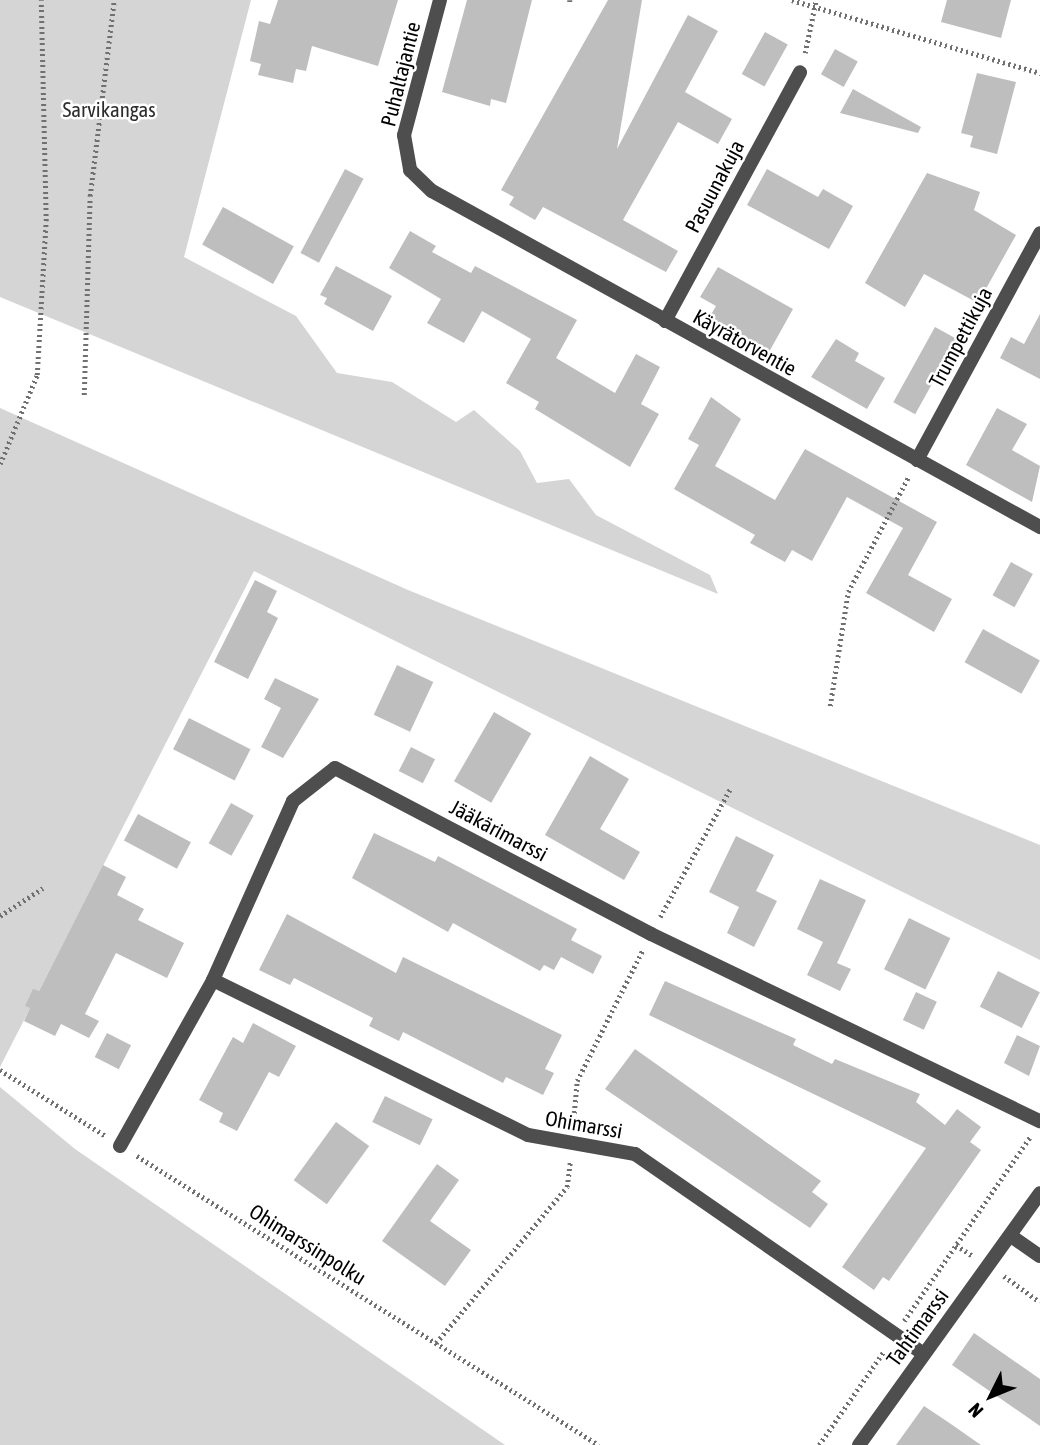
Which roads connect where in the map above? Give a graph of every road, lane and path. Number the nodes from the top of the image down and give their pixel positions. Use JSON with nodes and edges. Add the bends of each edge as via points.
{"nodes":[{"id":1,"x":41,"y":0,"type":"edge"},
{"id":2,"x":114,"y":0,"type":"edge"},
{"id":3,"x":440,"y":0,"type":"edge"},
{"id":4,"x":792,"y":0,"type":"edge"},
{"id":5,"x":816,"y":3,"type":"edge"},
{"id":6,"x":800,"y":72,"type":"joint"},
{"id":7,"x":1040,"y":73,"type":"edge"},
{"id":8,"x":432,"y":191,"type":"joint"},
{"id":9,"x":1040,"y":233,"type":"edge"},
{"id":10,"x":665,"y":321,"type":"junction"},
{"id":11,"x":84,"y":394,"type":"dead end"},
{"id":12,"x":917,"y":460,"type":"junction"},
{"id":13,"x":0,"y":464,"type":"edge"},
{"id":14,"x":1040,"y":527,"type":"edge"},
{"id":15,"x":830,"y":706,"type":"dead end"},
{"id":16,"x":730,"y":789,"type":"dead end"},
{"id":17,"x":43,"y":888,"type":"dead end"},
{"id":18,"x":0,"y":916,"type":"edge"},
{"id":19,"x":651,"y":933,"type":"junction"},
{"id":20,"x":213,"y":980,"type":"junction"},
{"id":21,"x":0,"y":1070,"type":"edge"},
{"id":22,"x":1036,"y":1127,"type":"edge"},
{"id":23,"x":571,"y":1143,"type":"junction"},
{"id":24,"x":120,"y":1146,"type":"junction"},
{"id":25,"x":1040,"y":1193,"type":"edge"},
{"id":26,"x":1012,"y":1236,"type":"junction"},
{"id":27,"x":1040,"y":1256,"type":"edge"},
{"id":28,"x":895,"y":1334,"type":"junction"},
{"id":29,"x":436,"y":1343,"type":"junction"},
{"id":30,"x":922,"y":1353,"type":"junction"},
{"id":31,"x":599,"y":1445,"type":"edge"},
{"id":32,"x":818,"y":1445,"type":"edge"},
{"id":33,"x":859,"y":1445,"type":"edge"}],
"edges":[{"from":1,"to":13,"type":"path","via":[[46,221],[37,375]]},
{"from":2,"to":11,"type":"path","via":[[90,196]]},
{"from":3,"to":8,"type":"street","name":"Puhaltajantie","via":[[404,135],[410,170]]},
{"from":4,"to":5,"type":"path"},
{"from":5,"to":6,"type":"path"},
{"from":5,"to":7,"type":"path"},
{"from":6,"to":10,"type":"street","name":"Pasuunakuja"},
{"from":8,"to":10,"type":"street","name":"Käyrätorventie"},
{"from":9,"to":12,"type":"street","name":"Trumpettikuja"},
{"from":10,"to":12,"type":"street","name":"Käyrätorventie"},
{"from":12,"to":14,"type":"street","name":"Käyrätorventie"},
{"from":12,"to":15,"type":"path","via":[[848,592]]},
{"from":16,"to":19,"type":"path"},
{"from":17,"to":18,"type":"path"},
{"from":19,"to":20,"type":"street","name":"Jääkärimarssi","via":[[335,768],[293,801]]},
{"from":19,"to":22,"type":"street","name":"Jääkärimarssi"},
{"from":19,"to":23,"type":"path","via":[[577,1081]]},
{"from":20,"to":23,"type":"street","name":"Ohimarssi","via":[[528,1135]]},
{"from":20,"to":24,"type":"street","name":"Jääkärimarssi"},
{"from":21,"to":24,"type":"path","name":"Ohimarssinpolku"},
{"from":22,"to":28,"type":"path"},
{"from":23,"to":28,"type":"street","name":"Ohimarssi","via":[[635,1154]]},
{"from":23,"to":29,"type":"path","via":[[567,1187]]},
{"from":24,"to":29,"type":"path","name":"Ohimarssinpolku"},
{"from":25,"to":26,"type":"street"},
{"from":26,"to":27,"type":"street"},
{"from":26,"to":30,"type":"street","name":"Tahtimarssi"},
{"from":28,"to":30,"type":"street","name":"Ohimarssi"},
{"from":28,"to":32,"type":"path"},
{"from":29,"to":31,"type":"path","name":"Ohimarssinpolku"},
{"from":30,"to":33,"type":"street","name":"Tahtimarssi"}]}
